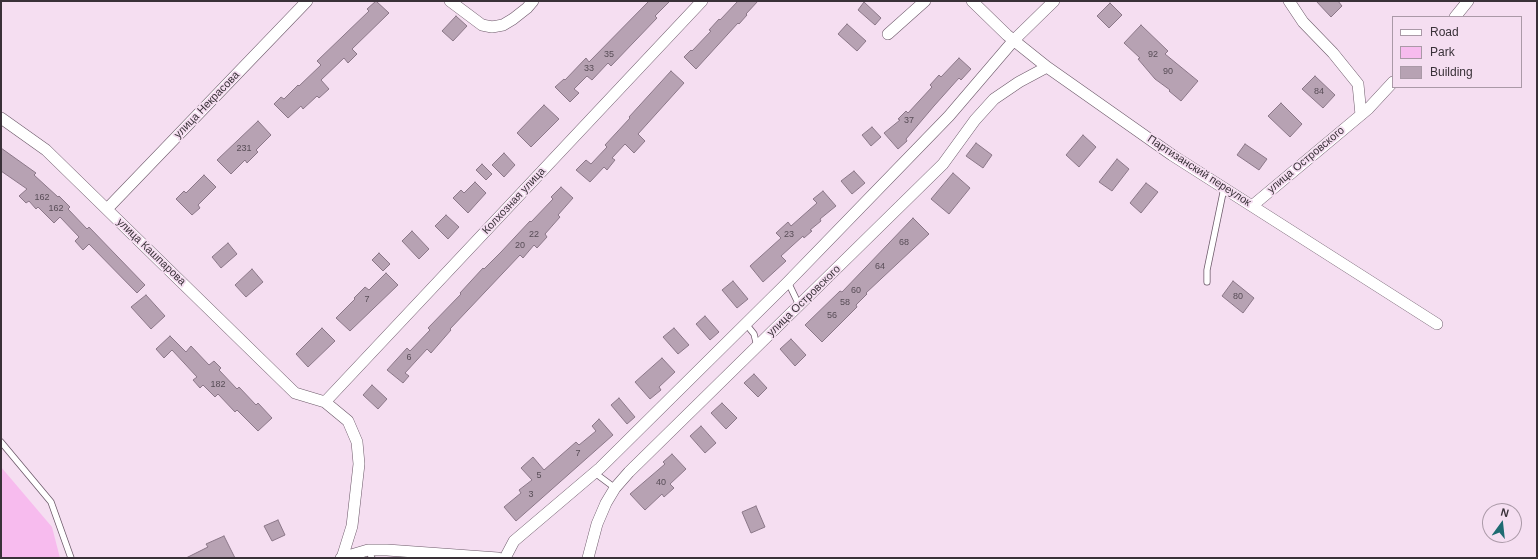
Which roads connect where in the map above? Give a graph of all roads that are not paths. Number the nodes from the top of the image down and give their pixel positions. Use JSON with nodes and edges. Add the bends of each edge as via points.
{"nodes":[{"id":1,"x":307,"y":1,"type":"edge"},
{"id":2,"x":450,"y":1,"type":"edge"},
{"id":3,"x":533,"y":1,"type":"edge"},
{"id":4,"x":702,"y":1,"type":"edge"},
{"id":5,"x":925,"y":1,"type":"edge"},
{"id":6,"x":972,"y":1,"type":"edge"},
{"id":7,"x":1054,"y":1,"type":"edge"},
{"id":8,"x":1289,"y":1,"type":"edge"},
{"id":9,"x":1468,"y":1,"type":"edge"},
{"id":10,"x":1456,"y":16,"type":"edge"},
{"id":11,"x":888,"y":34,"type":"dead end"},
{"id":12,"x":1014,"y":40,"type":"junction"},
{"id":13,"x":1047,"y":67,"type":"junction"},
{"id":14,"x":1392,"y":83,"type":"edge"},
{"id":15,"x":1360,"y":115,"type":"junction"},
{"id":16,"x":1,"y":118,"type":"edge"},
{"id":17,"x":1224,"y":188,"type":"junction"},
{"id":18,"x":1252,"y":206,"type":"junction"},
{"id":19,"x":107,"y":209,"type":"junction"},
{"id":20,"x":788,"y":282,"type":"junction"},
{"id":21,"x":1207,"y":282,"type":"dead end"},
{"id":22,"x":799,"y":306,"type":"junction"},
{"id":23,"x":746,"y":324,"type":"junction"},
{"id":24,"x":1437,"y":324,"type":"dead end"},
{"id":25,"x":758,"y":346,"type":"junction"},
{"id":26,"x":325,"y":402,"type":"junction"},
{"id":27,"x":1,"y":442,"type":"edge"},
{"id":28,"x":595,"y":472,"type":"junction"},
{"id":29,"x":615,"y":488,"type":"junction"},
{"id":30,"x":370,"y":554,"type":"edge"},
{"id":31,"x":71,"y":558,"type":"edge"},
{"id":32,"x":342,"y":558,"type":"edge"},
{"id":33,"x":498,"y":558,"type":"edge"},
{"id":34,"x":505,"y":558,"type":"edge"},
{"id":35,"x":588,"y":558,"type":"edge"}],
"edges":[{"from":1,"to":19,"type":"street","name":"улица Некрасова"},
{"from":2,"to":3,"type":"street","via":[[482,25],[492,27],[503,25],[513,19]]},
{"from":4,"to":26,"type":"street","name":"Колхозная улица"},
{"from":5,"to":11,"type":"street"},
{"from":6,"to":12,"type":"street","name":"Партизанский переулок"},
{"from":7,"to":12,"type":"street"},
{"from":8,"to":15,"type":"street","via":[[1303,22],[1358,84]]},
{"from":9,"to":10,"type":"street"},
{"from":12,"to":13,"type":"street","name":"Партизанский переулок"},
{"from":12,"to":20,"type":"street","via":[[949,116]]},
{"from":13,"to":17,"type":"street","name":"Партизанский переулок","via":[[1172,155]]},
{"from":13,"to":22,"type":"street","name":"улица Островского","via":[[994,99],[943,164]]},
{"from":14,"to":15,"type":"street","name":"улица Островского"},
{"from":15,"to":18,"type":"street","name":"улица Островского"},
{"from":16,"to":19,"type":"street","name":"улица Кашпарова","via":[[46,150]]},
{"from":17,"to":18,"type":"street","name":"Партизанский переулок"},
{"from":17,"to":21,"type":"lane","via":[[1207,270]]},
{"from":18,"to":24,"type":"street","name":"Партизанский переулок"},
{"from":19,"to":26,"type":"street","name":"улица Кашпарова","via":[[295,393]]},
{"from":20,"to":22,"type":"lane"},
{"from":20,"to":23,"type":"street"},
{"from":22,"to":25,"type":"street","name":"улица Островского"},
{"from":23,"to":25,"type":"lane","via":[[754,334]]},
{"from":23,"to":28,"type":"street"},
{"from":25,"to":29,"type":"street","name":"улица Островского"},
{"from":26,"to":32,"type":"street","via":[[348,421],[357,442],[359,464],[356,497],[352,526]]},
{"from":27,"to":31,"type":"lane","via":[[51,502]]},
{"from":28,"to":29,"type":"lane"},
{"from":28,"to":34,"type":"street","via":[[514,541]]},
{"from":29,"to":35,"type":"street","name":"улица Островского","via":[[597,524]]},
{"from":30,"to":32,"type":"street"},
{"from":30,"to":33,"type":"street","via":[[387,550]]}]}
